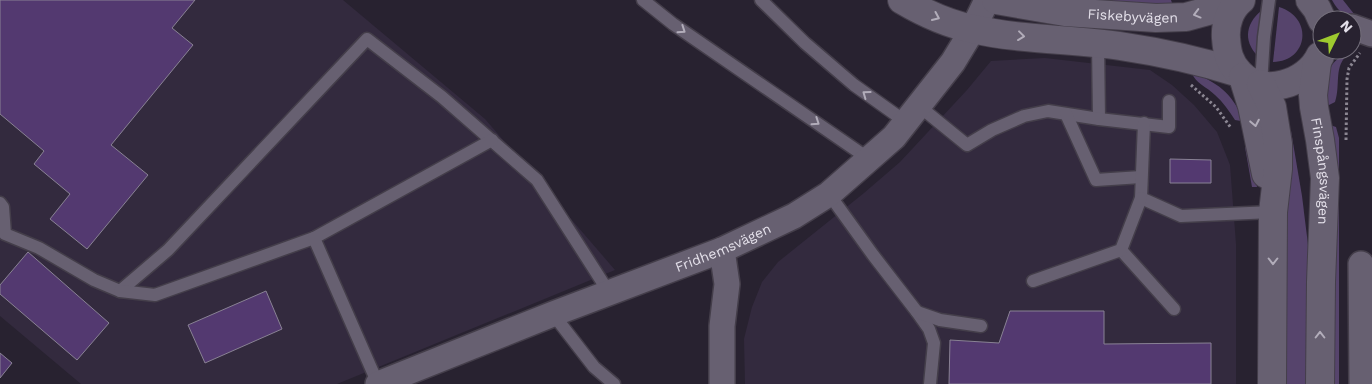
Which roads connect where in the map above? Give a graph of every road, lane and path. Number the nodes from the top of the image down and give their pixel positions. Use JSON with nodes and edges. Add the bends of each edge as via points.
{"nodes":[{"id":1,"x":643,"y":0,"type":"edge"},
{"id":2,"x":761,"y":0,"type":"edge"},
{"id":3,"x":902,"y":0,"type":"edge"},
{"id":4,"x":987,"y":0,"type":"edge"},
{"id":5,"x":996,"y":0,"type":"edge"},
{"id":6,"x":1269,"y":0,"type":"edge"},
{"id":7,"x":1239,"y":2,"type":"edge"},
{"id":8,"x":973,"y":30,"type":"junction"},
{"id":9,"x":1109,"y":45,"type":"junction"},
{"id":10,"x":1313,"y":64,"type":"edge"},
{"id":11,"x":1242,"y":71,"type":"junction"},
{"id":12,"x":1188,"y":83,"type":"dead end"},
{"id":13,"x":1169,"y":101,"type":"dead end"},
{"id":14,"x":912,"y":114,"type":"junction"},
{"id":15,"x":1066,"y":114,"type":"junction"},
{"id":16,"x":1099,"y":119,"type":"junction"},
{"id":17,"x":1144,"y":123,"type":"junction"},
{"id":18,"x":1234,"y":134,"type":"dead end"},
{"id":19,"x":492,"y":140,"type":"junction"},
{"id":20,"x":870,"y":159,"type":"junction"},
{"id":21,"x":1142,"y":176,"type":"junction"},
{"id":22,"x":829,"y":194,"type":"junction"},
{"id":23,"x":1141,"y":198,"type":"junction"},
{"id":24,"x":0,"y":203,"type":"edge"},
{"id":25,"x":1273,"y":212,"type":"junction"},
{"id":26,"x":314,"y":238,"type":"junction"},
{"id":27,"x":722,"y":250,"type":"junction"},
{"id":28,"x":1121,"y":250,"type":"junction"},
{"id":29,"x":1361,"y":264,"type":"dead end"},
{"id":30,"x":1033,"y":282,"type":"dead end"},
{"id":31,"x":120,"y":291,"type":"junction"},
{"id":32,"x":610,"y":294,"type":"junction"},
{"id":33,"x":1174,"y":309,"type":"dead end"},
{"id":34,"x":917,"y":312,"type":"junction"},
{"id":35,"x":553,"y":314,"type":"junction"},
{"id":36,"x":981,"y":326,"type":"dead end"},
{"id":37,"x":378,"y":384,"type":"edge"},
{"id":38,"x":614,"y":384,"type":"edge"},
{"id":39,"x":722,"y":384,"type":"edge"},
{"id":40,"x":930,"y":384,"type":"edge"},
{"id":41,"x":1272,"y":384,"type":"edge"},
{"id":42,"x":1320,"y":384,"type":"edge"},
{"id":43,"x":1362,"y":384,"type":"edge"}],
"edges":[{"from":1,"to":20,"type":"lane","one_way":true},
{"from":14,"to":2,"type":"lane","one_way":true,"via":[[854,85]]},
{"from":3,"to":8,"type":"main road","name":"Fiskebyvägen","one_way":true,"via":[[944,21]]},
{"from":4,"to":8,"type":"street","name":"Fridhemsvägen"},
{"from":7,"to":5,"type":"main road","name":"Fiskebyvägen","one_way":true,"via":[[1186,17],[1156,18],[1065,12]]},
{"from":6,"to":11,"type":"lane","via":[[1264,37]]},
{"from":7,"to":11,"type":"main road","via":[[1226,32]]},
{"from":8,"to":9,"type":"main road","name":"Fiskebyvägen","one_way":true},
{"from":8,"to":14,"type":"street","name":"Fridhemsvägen","via":[[953,62]]},
{"from":9,"to":11,"type":"main road","name":"Fiskebyvägen","via":[[1197,43]]},
{"from":9,"to":16,"type":"lane"},
{"from":10,"to":11,"type":"main road","name":"Finspångsvägen","via":[[1285,84]]},
{"from":42,"to":10,"type":"main road","name":"Finspångsvägen","one_way":true,"via":[[1321,282],[1296,111]]},
{"from":11,"to":25,"type":"main road","one_way":true,"via":[[1272,107],[1278,144]]},
{"from":12,"to":18,"type":"path","via":[[1216,107]]},
{"from":13,"to":17,"type":"lane","via":[[1169,127]]},
{"from":14,"to":15,"type":"lane","via":[[967,145],[1024,116],[1048,111]]},
{"from":14,"to":20,"type":"street","name":"Fridhemsvägen","via":[[894,137]]},
{"from":15,"to":16,"type":"lane"},
{"from":15,"to":21,"type":"lane","via":[[1096,180]]},
{"from":16,"to":17,"type":"lane"},
{"from":17,"to":21,"type":"lane"},
{"from":19,"to":26,"type":"lane"},
{"from":19,"to":31,"type":"lane","via":[[367,39],[168,250]]},
{"from":19,"to":32,"type":"lane","via":[[537,180]]},
{"from":20,"to":22,"type":"street","name":"Fridhemsvägen"},
{"from":21,"to":23,"type":"lane"},
{"from":22,"to":27,"type":"street","name":"Fridhemsvägen","via":[[794,216]]},
{"from":22,"to":34,"type":"lane"},
{"from":23,"to":25,"type":"lane","via":[[1181,216]]},
{"from":23,"to":28,"type":"lane"},
{"from":24,"to":31,"type":"lane","via":[[5,234],[39,248]]},
{"from":25,"to":41,"type":"main road","one_way":true},
{"from":26,"to":31,"type":"lane","via":[[155,295]]},
{"from":26,"to":37,"type":"lane"},
{"from":27,"to":32,"type":"street","name":"Fridhemsvägen"},
{"from":27,"to":39,"type":"street","via":[[727,284],[722,326]]},
{"from":28,"to":30,"type":"lane"},
{"from":28,"to":33,"type":"lane"},
{"from":29,"to":43,"type":"street"},
{"from":32,"to":35,"type":"street","name":"Fridhemsvägen"},
{"from":34,"to":36,"type":"lane","via":[[940,320]]},
{"from":34,"to":40,"type":"lane","via":[[934,343]]},
{"from":35,"to":37,"type":"street","name":"Fridhemsvägen"},
{"from":35,"to":38,"type":"lane","via":[[594,367]]}]}
